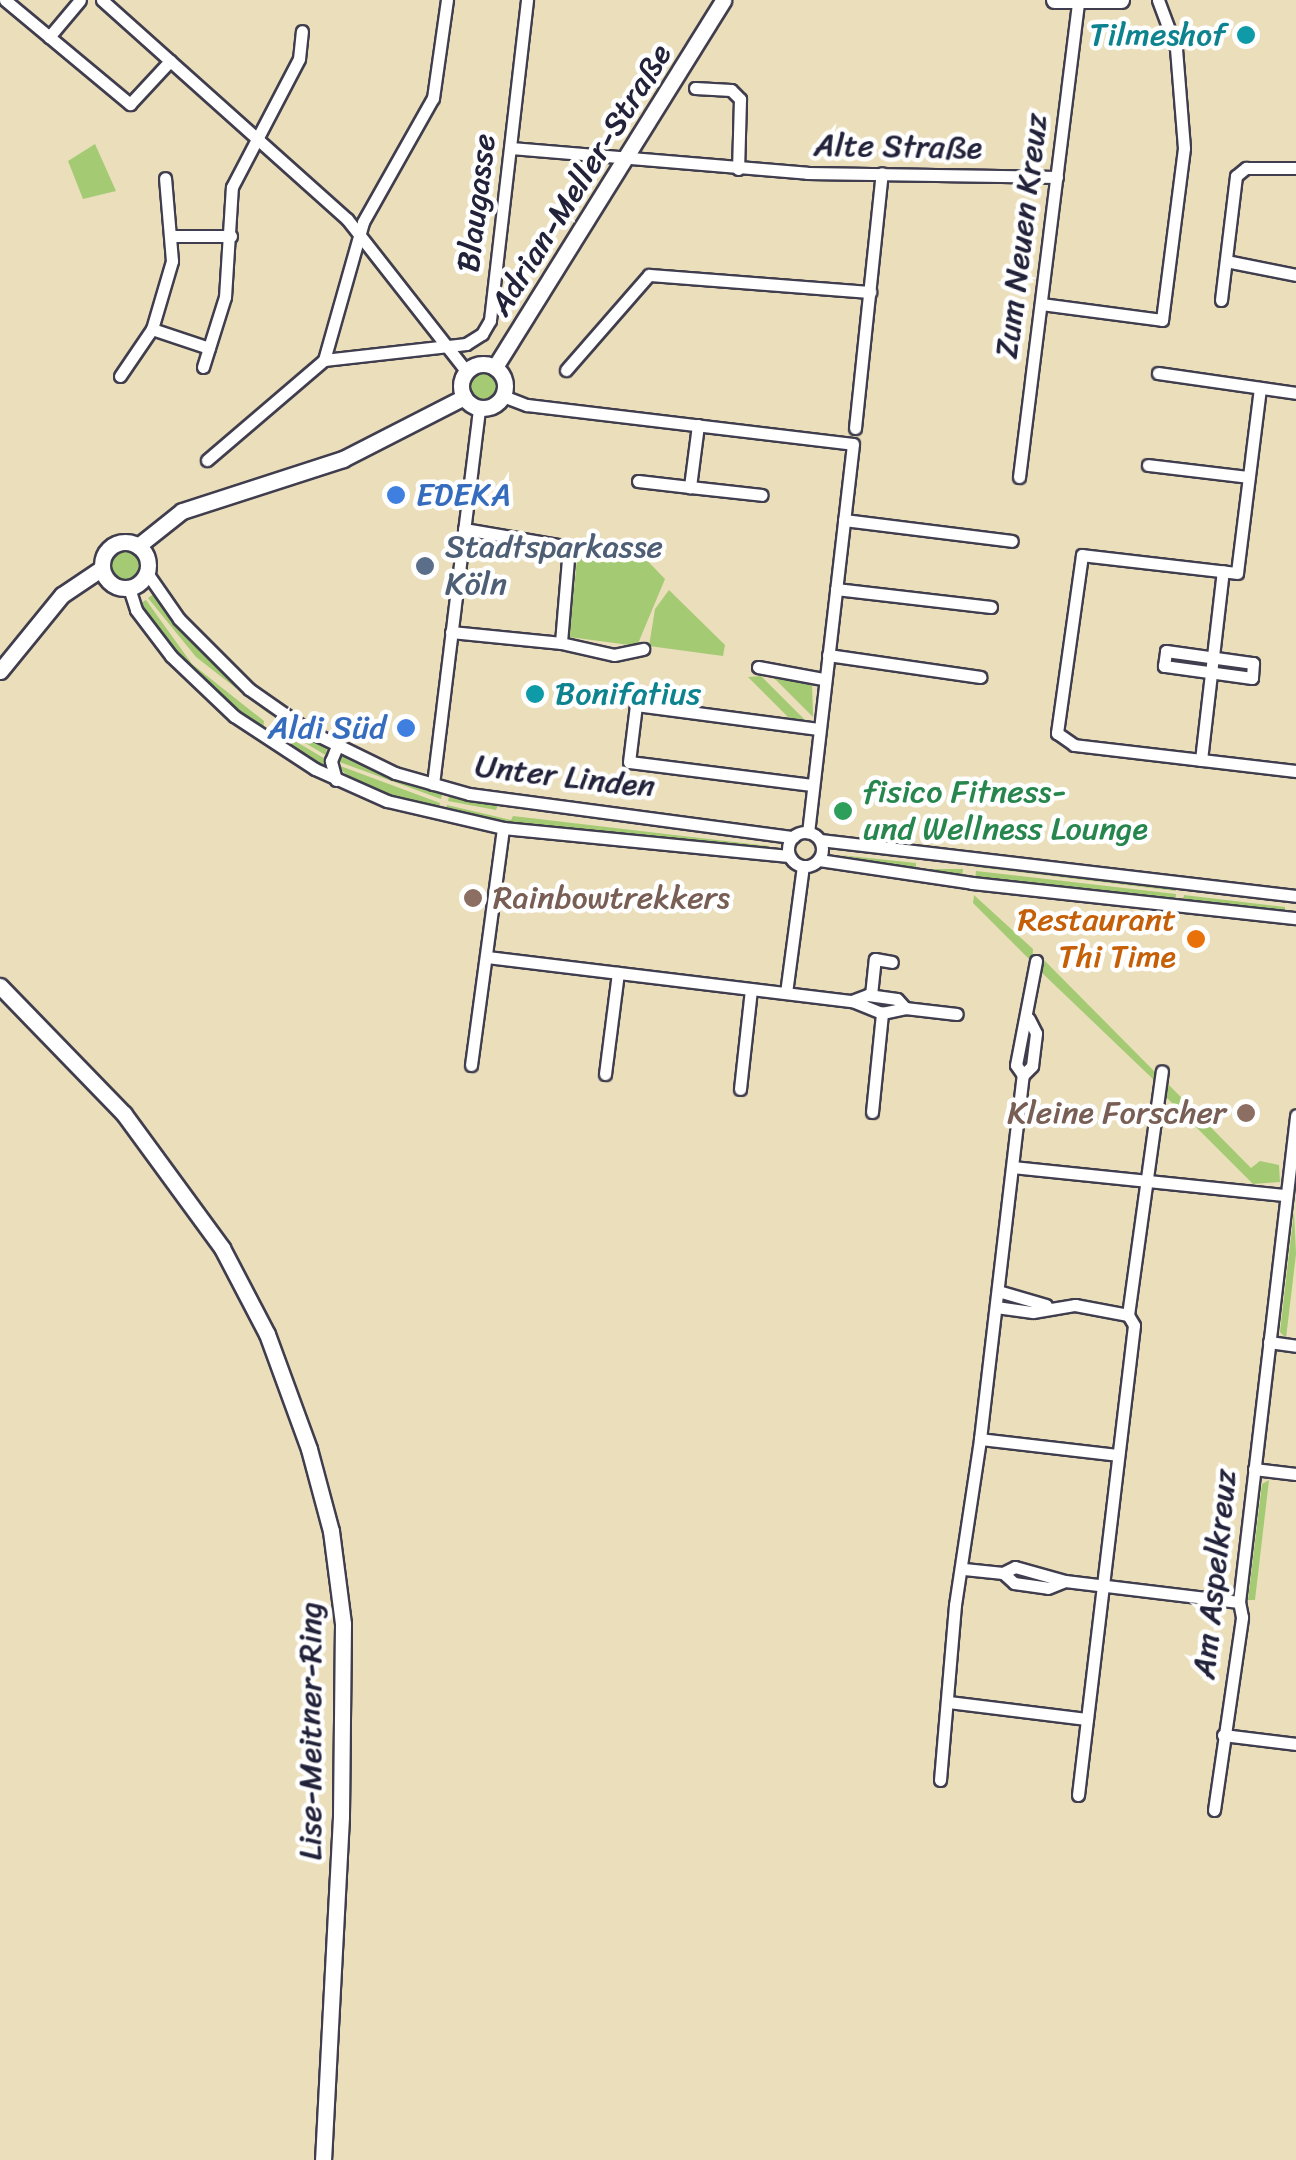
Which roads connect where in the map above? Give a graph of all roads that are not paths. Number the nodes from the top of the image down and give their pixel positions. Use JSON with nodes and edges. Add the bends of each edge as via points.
{"nodes":[{"id":1,"x":5,"y":0,"type":"edge"},
{"id":2,"x":80,"y":0,"type":"edge"},
{"id":3,"x":102,"y":0,"type":"edge"},
{"id":4,"x":448,"y":0,"type":"edge"},
{"id":5,"x":527,"y":0,"type":"edge"},
{"id":6,"x":723,"y":0,"type":"edge"},
{"id":7,"x":731,"y":0,"type":"edge"},
{"id":8,"x":1054,"y":0,"type":"edge"},
{"id":9,"x":1121,"y":0,"type":"edge"},
{"id":10,"x":1158,"y":0,"type":"edge"},
{"id":11,"x":1078,"y":1,"type":"edge"},
{"id":12,"x":713,"y":22,"type":"junction"},
{"id":13,"x":302,"y":31,"type":"dead end"},
{"id":14,"x":49,"y":37,"type":"junction"},
{"id":15,"x":170,"y":60,"type":"junction"},
{"id":16,"x":695,"y":88,"type":"dead end"},
{"id":17,"x":259,"y":138,"type":"junction"},
{"id":18,"x":511,"y":148,"type":"junction"},
{"id":19,"x":629,"y":157,"type":"junction"},
{"id":20,"x":1296,"y":168,"type":"edge"},
{"id":21,"x":738,"y":169,"type":"junction"},
{"id":22,"x":882,"y":173,"type":"junction"},
{"id":23,"x":1057,"y":177,"type":"junction"},
{"id":24,"x":165,"y":178,"type":"dead end"},
{"id":25,"x":173,"y":236,"type":"junction"},
{"id":26,"x":231,"y":236,"type":"junction"},
{"id":27,"x":360,"y":237,"type":"junction"},
{"id":28,"x":1226,"y":261,"type":"junction"},
{"id":29,"x":1296,"y":275,"type":"edge"},
{"id":30,"x":870,"y":292,"type":"junction"},
{"id":31,"x":1221,"y":300,"type":"dead end"},
{"id":32,"x":1042,"y":304,"type":"junction"},
{"id":33,"x":152,"y":328,"type":"junction"},
{"id":34,"x":446,"y":347,"type":"junction"},
{"id":35,"x":209,"y":348,"type":"junction"},
{"id":36,"x":324,"y":360,"type":"junction"},
{"id":37,"x":495,"y":366,"type":"junction"},
{"id":38,"x":203,"y":367,"type":"dead end"},
{"id":39,"x":566,"y":370,"type":"dead end"},
{"id":40,"x":466,"y":372,"type":"junction"},
{"id":41,"x":1158,"y":373,"type":"dead end"},
{"id":42,"x":120,"y":376,"type":"dead end"},
{"id":43,"x":1260,"y":388,"type":"junction"},
{"id":44,"x":1296,"y":393,"type":"edge"},
{"id":45,"x":503,"y":396,"type":"junction"},
{"id":46,"x":464,"y":397,"type":"junction"},
{"id":47,"x":479,"y":408,"type":"junction"},
{"id":48,"x":698,"y":424,"type":"junction"},
{"id":49,"x":854,"y":428,"type":"dead end"},
{"id":50,"x":207,"y":460,"type":"dead end"},
{"id":51,"x":1148,"y":465,"type":"dead end"},
{"id":52,"x":1019,"y":477,"type":"dead end"},
{"id":53,"x":1248,"y":477,"type":"junction"},
{"id":54,"x":638,"y":481,"type":"dead end"},
{"id":55,"x":690,"y":487,"type":"junction"},
{"id":56,"x":762,"y":495,"type":"dead end"},
{"id":57,"x":844,"y":520,"type":"junction"},
{"id":58,"x":464,"y":529,"type":"junction"},
{"id":59,"x":1012,"y":541,"type":"dead end"},
{"id":60,"x":138,"y":546,"type":"junction"},
{"id":61,"x":102,"y":568,"type":"junction"},
{"id":62,"x":1223,"y":571,"type":"junction"},
{"id":63,"x":146,"y":573,"type":"junction"},
{"id":64,"x":129,"y":588,"type":"junction"},
{"id":65,"x":836,"y":589,"type":"junction"},
{"id":66,"x":991,"y":607,"type":"dead end"},
{"id":67,"x":451,"y":632,"type":"junction"},
{"id":68,"x":562,"y":643,"type":"junction"},
{"id":69,"x":642,"y":649,"type":"dead end"},
{"id":70,"x":828,"y":655,"type":"junction"},
{"id":71,"x":1213,"y":657,"type":"junction"},
{"id":72,"x":758,"y":667,"type":"dead end"},
{"id":73,"x":0,"y":671,"type":"edge"},
{"id":74,"x":1211,"y":672,"type":"junction"},
{"id":75,"x":980,"y":677,"type":"dead end"},
{"id":76,"x":823,"y":679,"type":"junction"},
{"id":77,"x":818,"y":729,"type":"junction"},
{"id":78,"x":337,"y":746,"type":"junction"},
{"id":79,"x":1201,"y":760,"type":"junction"},
{"id":80,"x":1296,"y":771,"type":"edge"},
{"id":81,"x":336,"y":780,"type":"junction"},
{"id":82,"x":433,"y":784,"type":"junction"},
{"id":83,"x":812,"y":785,"type":"junction"},
{"id":84,"x":503,"y":828,"type":"junction"},
{"id":85,"x":808,"y":832,"type":"junction"},
{"id":86,"x":793,"y":836,"type":"junction"},
{"id":87,"x":820,"y":840,"type":"junction"},
{"id":88,"x":789,"y":856,"type":"junction"},
{"id":89,"x":819,"y":860,"type":"junction"},
{"id":90,"x":803,"y":866,"type":"junction"},
{"id":91,"x":1296,"y":896,"type":"edge"},
{"id":92,"x":1296,"y":918,"type":"edge"},
{"id":93,"x":487,"y":957,"type":"junction"},
{"id":94,"x":860,"y":958,"type":"dead end"},
{"id":95,"x":875,"y":960,"type":"junction"},
{"id":96,"x":1036,"y":961,"type":"dead end"},
{"id":97,"x":892,"y":962,"type":"dead end"},
{"id":98,"x":618,"y":973,"type":"junction"},
{"id":99,"x":0,"y":986,"type":"edge"},
{"id":100,"x":751,"y":990,"type":"junction"},
{"id":101,"x":786,"y":993,"type":"junction"},
{"id":102,"x":870,"y":995,"type":"junction"},
{"id":103,"x":852,"y":1001,"type":"junction"},
{"id":104,"x":905,"y":1008,"type":"junction"},
{"id":105,"x":882,"y":1013,"type":"junction"},
{"id":106,"x":957,"y":1014,"type":"dead end"},
{"id":107,"x":471,"y":1066,"type":"dead end"},
{"id":108,"x":1162,"y":1072,"type":"dead end"},
{"id":109,"x":605,"y":1074,"type":"dead end"},
{"id":110,"x":740,"y":1089,"type":"dead end"},
{"id":111,"x":872,"y":1112,"type":"dead end"},
{"id":112,"x":1296,"y":1114,"type":"edge"},
{"id":113,"x":1013,"y":1166,"type":"junction"},
{"id":114,"x":1148,"y":1181,"type":"junction"},
{"id":115,"x":1286,"y":1196,"type":"junction"},
{"id":116,"x":998,"y":1291,"type":"junction"},
{"id":117,"x":1046,"y":1305,"type":"junction"},
{"id":118,"x":996,"y":1307,"type":"junction"},
{"id":119,"x":1128,"y":1314,"type":"junction"},
{"id":120,"x":1269,"y":1342,"type":"junction"},
{"id":121,"x":1296,"y":1346,"type":"edge"},
{"id":122,"x":980,"y":1439,"type":"junction"},
{"id":123,"x":1118,"y":1455,"type":"junction"},
{"id":124,"x":1254,"y":1469,"type":"junction"},
{"id":125,"x":1296,"y":1474,"type":"edge"},
{"id":126,"x":964,"y":1569,"type":"junction"},
{"id":127,"x":1103,"y":1586,"type":"junction"},
{"id":128,"x":1238,"y":1602,"type":"junction"},
{"id":129,"x":948,"y":1702,"type":"junction"},
{"id":130,"x":1087,"y":1719,"type":"junction"},
{"id":131,"x":1223,"y":1735,"type":"junction"},
{"id":132,"x":1296,"y":1744,"type":"edge"},
{"id":133,"x":940,"y":1780,"type":"dead end"},
{"id":134,"x":1078,"y":1796,"type":"dead end"},
{"id":135,"x":1214,"y":1810,"type":"dead end"},
{"id":136,"x":323,"y":2160,"type":"edge"}],
"edges":[{"from":1,"to":14,"type":"street"},
{"from":2,"to":14,"type":"street"},
{"from":3,"to":15,"type":"street"},
{"from":4,"to":27,"type":"street","via":[[434,98]]},
{"from":5,"to":18,"type":"street","name":"Blaugasse"},
{"from":6,"to":12,"type":"street","name":"Adrian-Meller-Straße"},
{"from":7,"to":12,"type":"street","name":"Adrian-Meller-Straße"},
{"from":8,"to":11,"type":"street"},
{"from":9,"to":11,"type":"street"},
{"from":10,"to":32,"type":"street","via":[[1176,48],[1182,116],[1162,320]]},
{"from":11,"to":23,"type":"street","name":"Zum Neuen Kreuz"},
{"from":12,"to":19,"type":"street","name":"Adrian-Meller-Straße"},
{"from":13,"to":17,"type":"street","via":[[299,59]]},
{"from":14,"to":15,"type":"street","via":[[130,104]]},
{"from":15,"to":17,"type":"street"},
{"from":16,"to":21,"type":"street","via":[[731,90],[740,100]]},
{"from":17,"to":26,"type":"street","via":[[232,187]]},
{"from":17,"to":27,"type":"street"},
{"from":18,"to":19,"type":"street","name":"Alte Straße"},
{"from":18,"to":34,"type":"street","name":"Blaugasse","via":[[490,320],[476,340]]},
{"from":19,"to":21,"type":"street","name":"Alte Straße"},
{"from":19,"to":37,"type":"street","name":"Adrian-Meller-Straße"},
{"from":20,"to":28,"type":"street","via":[[1238,172]]},
{"from":21,"to":22,"type":"street","name":"Alte Straße"},
{"from":22,"to":23,"type":"street","name":"Alte Straße"},
{"from":22,"to":30,"type":"street"},
{"from":23,"to":32,"type":"street","name":"Zum Neuen Kreuz"},
{"from":24,"to":25,"type":"street"},
{"from":25,"to":26,"type":"street"},
{"from":25,"to":33,"type":"street"},
{"from":26,"to":35,"type":"street","via":[[225,298]]},
{"from":27,"to":34,"type":"street"},
{"from":27,"to":36,"type":"street"},
{"from":28,"to":29,"type":"street"},
{"from":28,"to":31,"type":"street"},
{"from":30,"to":39,"type":"street","via":[[650,275]]},
{"from":30,"to":49,"type":"street"},
{"from":32,"to":52,"type":"street","name":"Zum Neuen Kreuz"},
{"from":33,"to":35,"type":"street"},
{"from":33,"to":42,"type":"street"},
{"from":34,"to":36,"type":"street","name":"Blaugasse"},
{"from":34,"to":40,"type":"street"},
{"from":35,"to":38,"type":"street"},
{"from":36,"to":50,"type":"street"},
{"from":37,"to":40,"type":"street"},
{"from":37,"to":45,"type":"street","via":[[505,381]]},
{"from":40,"to":46,"type":"street"},
{"from":41,"to":43,"type":"street"},
{"from":43,"to":44,"type":"street"},
{"from":43,"to":53,"type":"street"},
{"from":45,"to":47,"type":"street"},
{"from":45,"to":48,"type":"street","via":[[526,405]]},
{"from":46,"to":47,"type":"street"},
{"from":46,"to":60,"type":"street","via":[[344,459],[182,511]]},
{"from":47,"to":58,"type":"street"},
{"from":48,"to":55,"type":"street"},
{"from":48,"to":57,"type":"street","via":[[853,444]]},
{"from":51,"to":53,"type":"street"},
{"from":53,"to":62,"type":"street","via":[[1237,572]]},
{"from":54,"to":55,"type":"street"},
{"from":55,"to":56,"type":"street"},
{"from":57,"to":59,"type":"street"},
{"from":57,"to":65,"type":"street"},
{"from":58,"to":67,"type":"street"},
{"from":58,"to":68,"type":"street","via":[[569,547]]},
{"from":60,"to":61,"type":"street","via":[[112,546]]},
{"from":60,"to":63,"type":"street"},
{"from":61,"to":64,"type":"street","via":[[110,582]]},
{"from":61,"to":73,"type":"street","via":[[62,595]]},
{"from":62,"to":71,"type":"street"},
{"from":62,"to":79,"type":"street","via":[[1082,555],[1058,733],[1074,745]]},
{"from":63,"to":64,"type":"street"},
{"from":63,"to":78,"type":"street","name":"Unter Linden","via":[[223,666],[280,713]]},
{"from":64,"to":81,"type":"street","name":"Unter Linden","via":[[136,610],[196,681],[270,743]]},
{"from":65,"to":66,"type":"street"},
{"from":65,"to":70,"type":"street"},
{"from":67,"to":68,"type":"street"},
{"from":67,"to":82,"type":"street"},
{"from":68,"to":69,"type":"street","via":[[614,656]]},
{"from":70,"to":75,"type":"street"},
{"from":70,"to":76,"type":"street"},
{"from":71,"to":74,"type":"street"},
{"from":71,"to":74,"type":"street","via":[[1253,664],[1252,678]]},
{"from":71,"to":74,"type":"street","via":[[1166,651],[1164,666]]},
{"from":72,"to":76,"type":"street"},
{"from":74,"to":79,"type":"street"},
{"from":76,"to":77,"type":"street"},
{"from":77,"to":83,"type":"street"},
{"from":77,"to":83,"type":"street","via":[[636,704],[628,762]]},
{"from":78,"to":81,"type":"street","via":[[331,760]]},
{"from":78,"to":82,"type":"street","name":"Unter Linden"},
{"from":79,"to":80,"type":"street"},
{"from":81,"to":84,"type":"street","name":"Unter Linden","via":[[420,811]]},
{"from":82,"to":86,"type":"street","name":"Unter Linden"},
{"from":83,"to":85,"type":"street"},
{"from":84,"to":88,"type":"street","name":"Unter Linden"},
{"from":84,"to":93,"type":"street"},
{"from":85,"to":86,"type":"street"},
{"from":85,"to":87,"type":"street"},
{"from":86,"to":88,"type":"street"},
{"from":87,"to":89,"type":"street"},
{"from":87,"to":91,"type":"street"},
{"from":88,"to":90,"type":"street"},
{"from":89,"to":90,"type":"street"},
{"from":89,"to":92,"type":"street","via":[[972,884]]},
{"from":90,"to":101,"type":"street"},
{"from":93,"to":98,"type":"street"},
{"from":93,"to":107,"type":"street","via":[[477,988]]},
{"from":94,"to":95,"type":"street"},
{"from":95,"to":97,"type":"street"},
{"from":95,"to":102,"type":"street"},
{"from":96,"to":113,"type":"street","via":[[1030,1019],[1021,1028],[1016,1065],[1023,1075]]},
{"from":98,"to":100,"type":"street"},
{"from":98,"to":109,"type":"street"},
{"from":99,"to":136,"type":"street","name":"Lise-Meitner-Ring","via":[[124,1114],[212,1233],[267,1334],[309,1449],[331,1532],[344,1644]]},
{"from":100,"to":101,"type":"street"},
{"from":100,"to":110,"type":"street"},
{"from":101,"to":103,"type":"street"},
{"from":102,"to":103,"type":"street"},
{"from":102,"to":104,"type":"street","via":[[898,999]]},
{"from":103,"to":105,"type":"street"},
{"from":104,"to":105,"type":"street"},
{"from":104,"to":106,"type":"street"},
{"from":105,"to":111,"type":"street"},
{"from":108,"to":114,"type":"street"},
{"from":112,"to":115,"type":"street","name":"Am Aspelkreuz"},
{"from":113,"to":114,"type":"street"},
{"from":113,"to":116,"type":"street"},
{"from":114,"to":115,"type":"street"},
{"from":114,"to":119,"type":"street"},
{"from":115,"to":120,"type":"street","name":"Am Aspelkreuz"},
{"from":116,"to":117,"type":"street"},
{"from":116,"to":118,"type":"street"},
{"from":117,"to":118,"type":"street","via":[[1032,1312]]},
{"from":117,"to":119,"type":"street"},
{"from":118,"to":122,"type":"street"},
{"from":119,"to":123,"type":"street","via":[[1134,1325]]},
{"from":120,"to":121,"type":"street"},
{"from":120,"to":124,"type":"street","name":"Am Aspelkreuz"},
{"from":122,"to":123,"type":"street"},
{"from":122,"to":126,"type":"street"},
{"from":123,"to":127,"type":"street"},
{"from":124,"to":125,"type":"street"},
{"from":124,"to":128,"type":"street","name":"Am Aspelkreuz"},
{"from":126,"to":127,"type":"street","via":[[1003,1573],[1015,1567]]},
{"from":126,"to":129,"type":"street"},
{"from":127,"to":128,"type":"street"},
{"from":127,"to":130,"type":"street"},
{"from":128,"to":131,"type":"street","name":"Am Aspelkreuz","via":[[1242,1617]]},
{"from":129,"to":130,"type":"street"},
{"from":129,"to":133,"type":"street"},
{"from":130,"to":134,"type":"street"},
{"from":131,"to":132,"type":"street"},
{"from":131,"to":135,"type":"street","name":"Am Aspelkreuz"}]}
